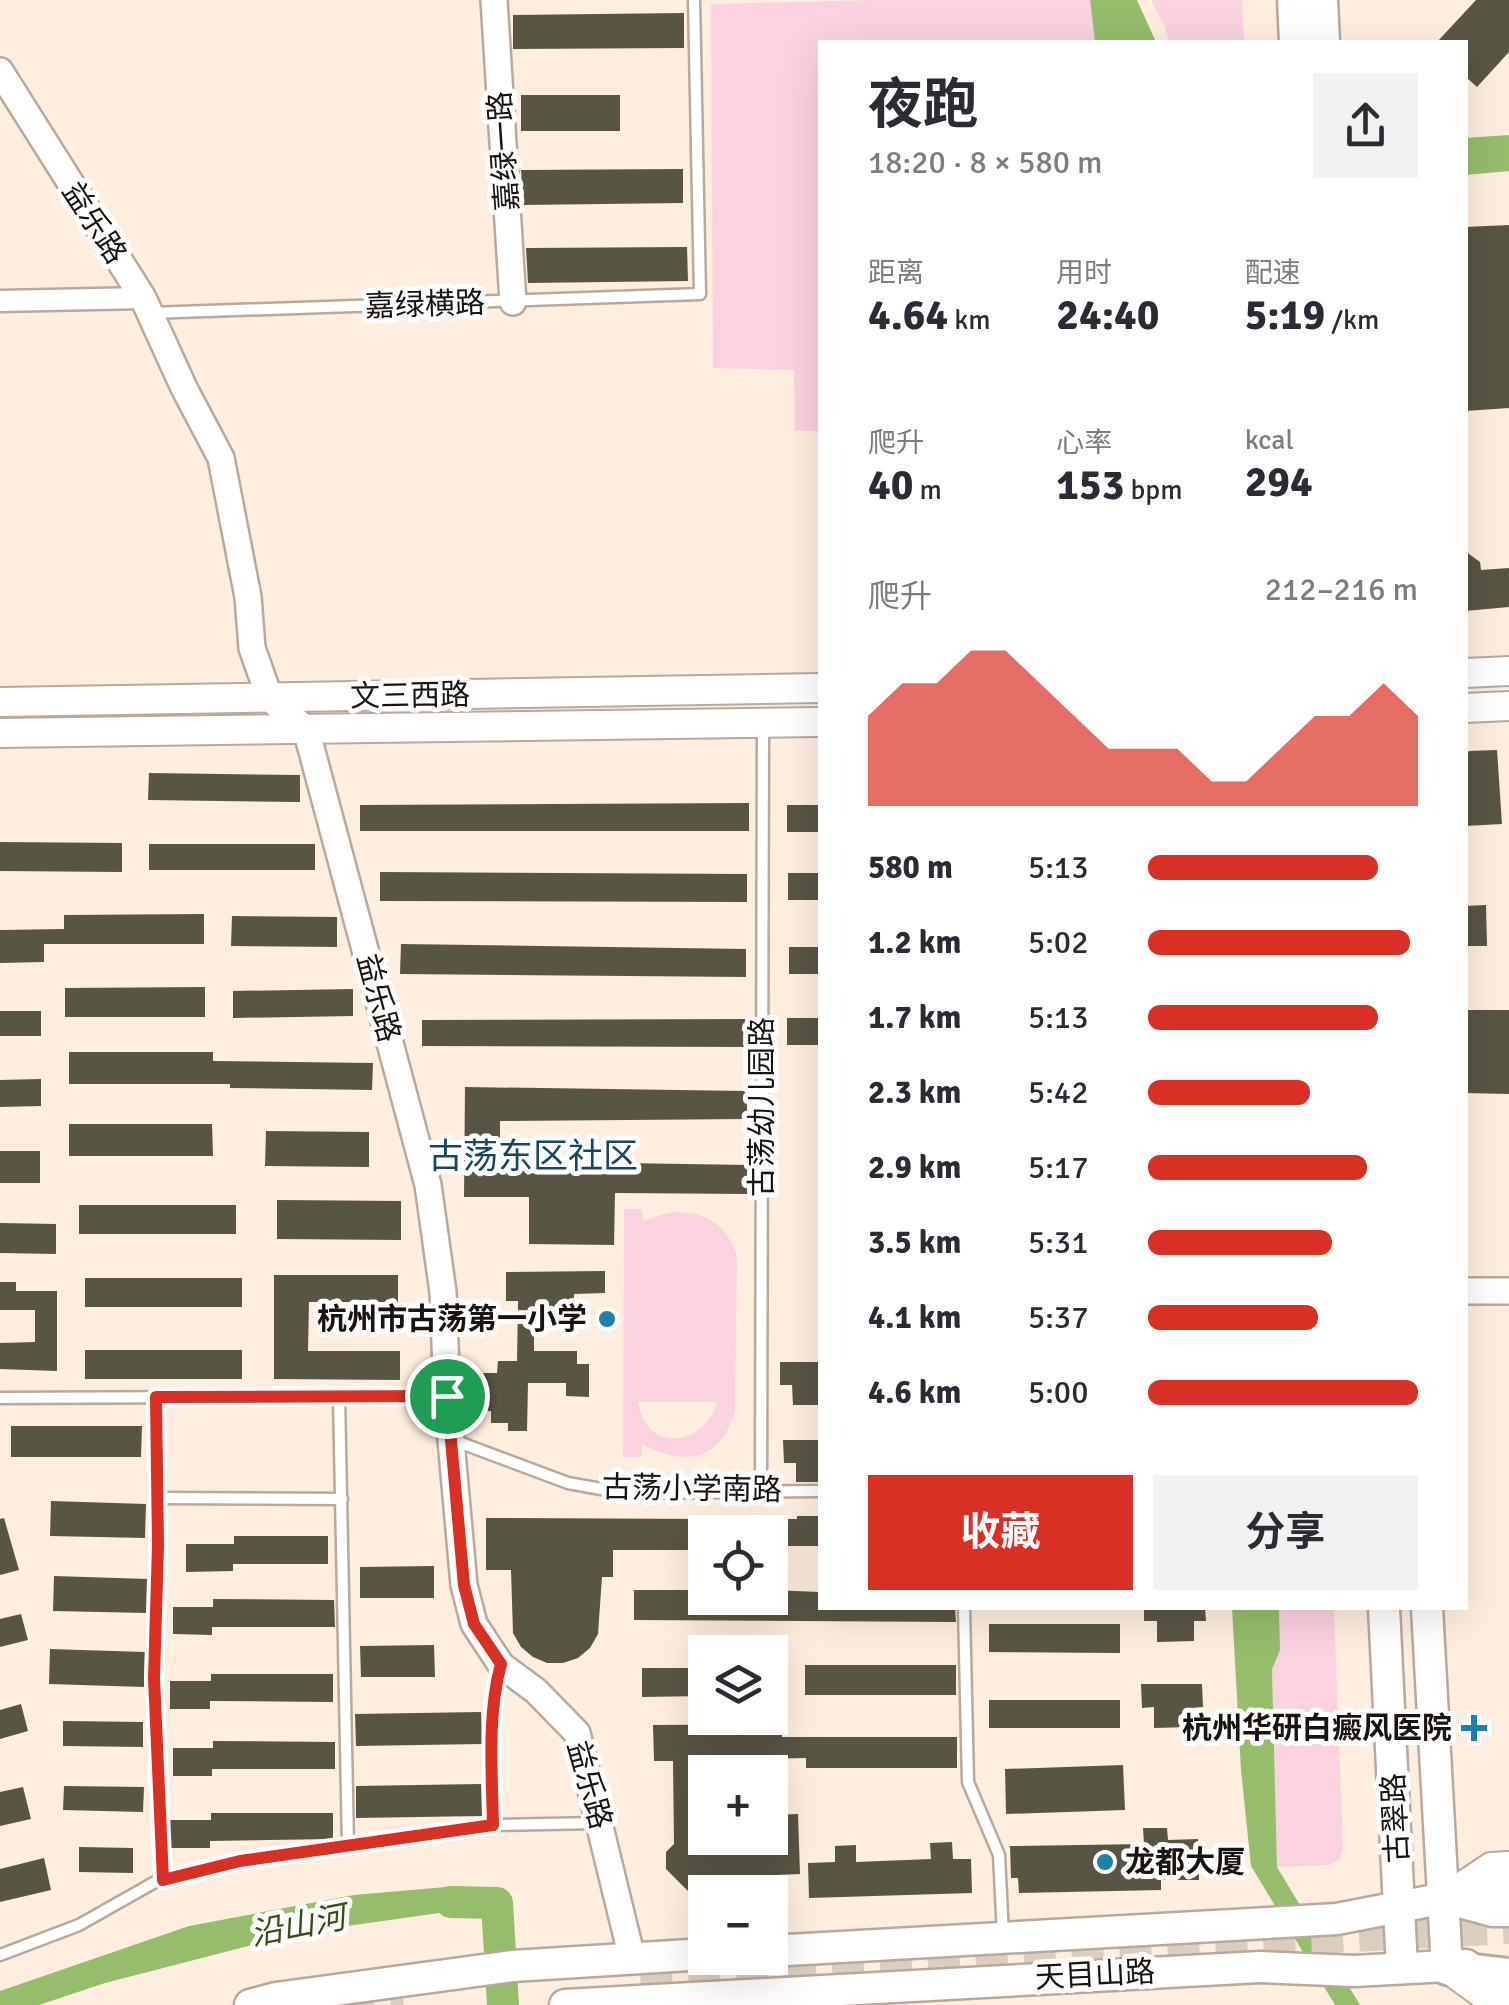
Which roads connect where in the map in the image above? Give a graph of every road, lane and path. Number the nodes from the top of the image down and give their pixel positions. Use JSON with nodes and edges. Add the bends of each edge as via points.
{"nodes":[{"id":1,"x":494,"y":0,"type":"edge"},
{"id":2,"x":694,"y":0,"type":"edge"},
{"id":3,"x":1293,"y":0,"type":"edge"},
{"id":4,"x":1322,"y":0,"type":"edge"},
{"id":5,"x":1296,"y":40,"type":"edge"},
{"id":6,"x":1324,"y":40,"type":"edge"},
{"id":7,"x":0,"y":71,"type":"edge"},
{"id":8,"x":0,"y":301,"type":"edge"},
{"id":9,"x":514,"y":302,"type":"junction"},
{"id":10,"x":146,"y":306,"type":"junction"},
{"id":11,"x":1509,"y":671,"type":"edge"},
{"id":12,"x":1468,"y":673,"type":"edge"},
{"id":13,"x":818,"y":688,"type":"edge"},
{"id":14,"x":270,"y":699,"type":"junction"},
{"id":15,"x":0,"y":702,"type":"edge"},
{"id":16,"x":1509,"y":706,"type":"edge"},
{"id":17,"x":1468,"y":708,"type":"edge"},
{"id":18,"x":818,"y":722,"type":"edge"},
{"id":19,"x":763,"y":723,"type":"junction"},
{"id":20,"x":306,"y":729,"type":"junction"},
{"id":21,"x":0,"y":733,"type":"edge"},
{"id":22,"x":1468,"y":1291,"type":"edge"},
{"id":23,"x":1509,"y":1291,"type":"edge"},
{"id":24,"x":447,"y":1396,"type":"junction"},
{"id":25,"x":156,"y":1397,"type":"junction"},
{"id":26,"x":340,"y":1397,"type":"junction"},
{"id":27,"x":0,"y":1398,"type":"edge"},
{"id":28,"x":452,"y":1440,"type":"junction"},
{"id":29,"x":761,"y":1491,"type":"junction"},
{"id":30,"x":818,"y":1492,"type":"edge"},
{"id":31,"x":158,"y":1498,"type":"junction"},
{"id":32,"x":342,"y":1499,"type":"junction"},
{"id":33,"x":964,"y":1610,"type":"edge"},
{"id":34,"x":1384,"y":1610,"type":"edge"},
{"id":35,"x":1427,"y":1610,"type":"edge"},
{"id":36,"x":501,"y":1664,"type":"junction"},
{"id":37,"x":600,"y":1823,"type":"junction"},
{"id":38,"x":493,"y":1825,"type":"junction"},
{"id":39,"x":348,"y":1844,"type":"junction"},
{"id":40,"x":1509,"y":1866,"type":"edge"},
{"id":41,"x":163,"y":1880,"type":"junction"},
{"id":42,"x":1509,"y":1893,"type":"edge"},
{"id":43,"x":1445,"y":1898,"type":"junction"},
{"id":44,"x":1400,"y":1908,"type":"junction"},
{"id":45,"x":1509,"y":1911,"type":"edge"},
{"id":46,"x":1003,"y":1938,"type":"junction"},
{"id":47,"x":788,"y":1950,"type":"edge"},
{"id":48,"x":0,"y":1955,"type":"edge"},
{"id":49,"x":688,"y":1955,"type":"edge"},
{"id":50,"x":632,"y":1958,"type":"junction"},
{"id":51,"x":1509,"y":1960,"type":"edge"},
{"id":52,"x":1402,"y":1968,"type":"junction"},
{"id":53,"x":1447,"y":1968,"type":"junction"},
{"id":54,"x":1509,"y":1975,"type":"edge"},
{"id":55,"x":1509,"y":2002,"type":"edge"},
{"id":56,"x":250,"y":2005,"type":"edge"},
{"id":57,"x":564,"y":2005,"type":"edge"}],
"edges":[{"from":1,"to":9,"type":"street","name":"嘉绿一路"},
{"from":2,"to":9,"type":"lane","name":"嘉绿横路","via":[[700,294]]},
{"from":3,"to":5,"type":"main road"},
{"from":4,"to":6,"type":"main road"},
{"from":7,"to":10,"type":"street","name":"益乐路"},
{"from":8,"to":10,"type":"street","name":"嘉绿横路"},
{"from":9,"to":10,"type":"lane","name":"嘉绿横路"},
{"from":10,"to":14,"type":"street","name":"益乐路","via":[[221,458],[252,648]]},
{"from":11,"to":12,"type":"main road"},
{"from":13,"to":14,"type":"main road","name":"文三西路"},
{"from":14,"to":15,"type":"main road","name":"文三西路"},
{"from":14,"to":20,"type":"street"},
{"from":16,"to":17,"type":"main road"},
{"from":18,"to":19,"type":"main road","name":"文三西路"},
{"from":19,"to":20,"type":"main road","name":"文三西路"},
{"from":19,"to":29,"type":"lane","name":"古荡幼儿园路"},
{"from":20,"to":21,"type":"main road","name":"文三西路"},
{"from":20,"to":24,"type":"street","name":"益乐路","via":[[428,1185],[443,1292]]},
{"from":22,"to":23,"type":"street"},
{"from":24,"to":26,"type":"lane"},
{"from":24,"to":28,"type":"street","name":"益乐路"},
{"from":25,"to":26,"type":"lane"},
{"from":25,"to":27,"type":"lane"},
{"from":25,"to":31,"type":"lane"},
{"from":26,"to":32,"type":"lane"},
{"from":28,"to":29,"type":"lane","name":"古荡小学南路","via":[[568,1483],[623,1493]]},
{"from":28,"to":36,"type":"street","name":"益乐路","via":[[464,1585],[474,1624]]},
{"from":29,"to":30,"type":"lane","name":"古荡小学南路"},
{"from":31,"to":32,"type":"lane"},
{"from":31,"to":41,"type":"lane","via":[[154,1678]]},
{"from":32,"to":39,"type":"lane"},
{"from":33,"to":46,"type":"lane","via":[[968,1782],[999,1856]]},
{"from":34,"to":44,"type":"main road","name":"古翠路"},
{"from":35,"to":43,"type":"main road","name":"古翠路"},
{"from":36,"to":37,"type":"street","name":"益乐路","via":[[577,1733]]},
{"from":36,"to":38,"type":"lane"},
{"from":37,"to":38,"type":"lane"},
{"from":37,"to":50,"type":"street","name":"益乐路"},
{"from":38,"to":39,"type":"lane"},
{"from":39,"to":41,"type":"lane"},
{"from":40,"to":43,"type":"main road","name":"天目山路","via":[[1491,1867]]},
{"from":41,"to":48,"type":"lane"},
{"from":42,"to":43,"type":"highway"},
{"from":43,"to":44,"type":"main road","name":"天目山路"},
{"from":43,"to":45,"type":"main road","name":"天目山路"},
{"from":43,"to":53,"type":"main road","name":"古翠路"},
{"from":44,"to":46,"type":"main road","name":"天目山路","via":[[1336,1919]]},
{"from":44,"to":52,"type":"main road","name":"古翠路"},
{"from":46,"to":47,"type":"main road","name":"天目山路"},
{"from":49,"to":50,"type":"main road"},
{"from":50,"to":56,"type":"main road","via":[[456,1972]]},
{"from":51,"to":53,"type":"main road","name":"天目山路"},
{"from":52,"to":53,"type":"main road","name":"天目山路"},
{"from":52,"to":57,"type":"main road","name":"天目山路","bridge":true,"via":[[1260,1967]]},
{"from":53,"to":54,"type":"highway"},
{"from":53,"to":55,"type":"main road","via":[[1494,2002]]}]}
